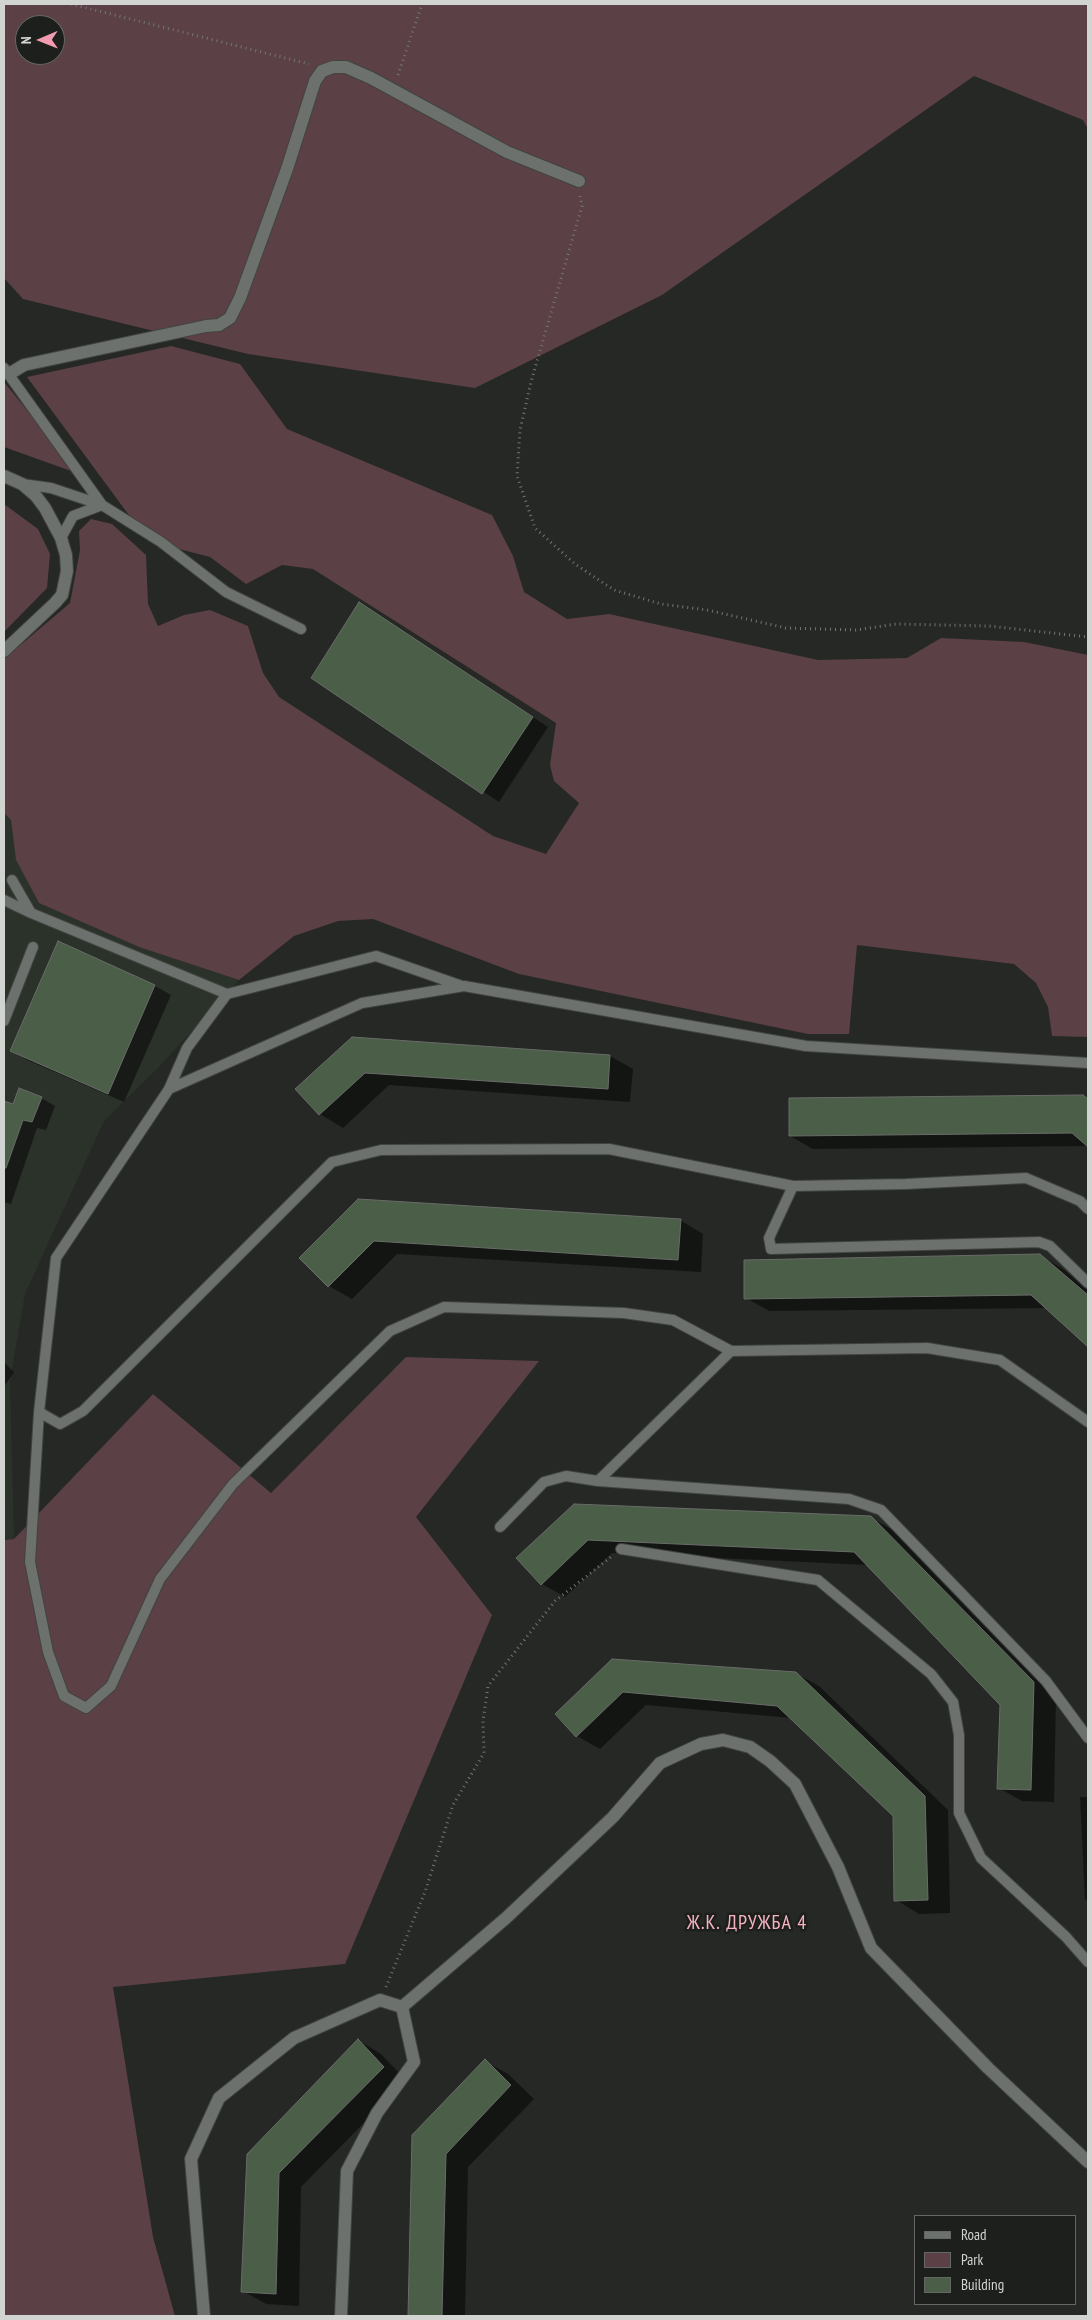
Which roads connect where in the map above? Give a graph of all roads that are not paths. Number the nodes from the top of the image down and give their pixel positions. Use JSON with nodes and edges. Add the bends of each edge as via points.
{"nodes":[{"id":1,"x":579,"y":181,"type":"road end"},
{"id":2,"x":6,"y":371,"type":"edge"},
{"id":3,"x":4,"y":476,"type":"edge"},
{"id":4,"x":22,"y":484,"type":"junction"},
{"id":5,"x":102,"y":506,"type":"junction"},
{"id":6,"x":61,"y":538,"type":"junction"},
{"id":7,"x":301,"y":629,"type":"dead end"},
{"id":8,"x":5,"y":650,"type":"edge"},
{"id":9,"x":12,"y":880,"type":"dead end"},
{"id":10,"x":4,"y":900,"type":"edge"},
{"id":11,"x":31,"y":914,"type":"junction"},
{"id":12,"x":33,"y":947,"type":"dead end"},
{"id":13,"x":464,"y":986,"type":"junction"},
{"id":14,"x":227,"y":994,"type":"junction"},
{"id":15,"x":4,"y":1020,"type":"edge"},
{"id":16,"x":1088,"y":1063,"type":"edge"},
{"id":17,"x":169,"y":1089,"type":"junction"},
{"id":18,"x":793,"y":1186,"type":"junction"},
{"id":19,"x":1088,"y":1209,"type":"edge"},
{"id":20,"x":1088,"y":1283,"type":"edge"},
{"id":21,"x":731,"y":1351,"type":"junction"},
{"id":22,"x":40,"y":1412,"type":"junction"},
{"id":23,"x":1088,"y":1422,"type":"edge"},
{"id":24,"x":598,"y":1482,"type":"junction"},
{"id":25,"x":500,"y":1527,"type":"dead end"},
{"id":26,"x":621,"y":1549,"type":"road end"},
{"id":27,"x":1088,"y":1738,"type":"edge"},
{"id":28,"x":1088,"y":1962,"type":"edge"},
{"id":29,"x":402,"y":2007,"type":"junction"},
{"id":30,"x":1088,"y":2162,"type":"edge"},
{"id":31,"x":204,"y":2316,"type":"edge"},
{"id":32,"x":341,"y":2316,"type":"edge"}],
"edges":[{"from":1,"to":2,"type":"street","via":[[507,152],[346,67],[334,67],[322,71],[315,81],[288,169],[230,318],[219,325]]},
{"from":2,"to":5,"type":"lane"},
{"from":3,"to":4,"type":"street"},
{"from":4,"to":5,"type":"lane","via":[[51,488]]},
{"from":4,"to":6,"type":"street","via":[[45,508]]},
{"from":5,"to":6,"type":"lane","via":[[73,516]]},
{"from":5,"to":7,"type":"lane","via":[[162,542],[226,592]]},
{"from":6,"to":8,"type":"street","via":[[67,571],[62,595]]},
{"from":9,"to":11,"type":"lane"},
{"from":10,"to":11,"type":"lane"},
{"from":11,"to":14,"type":"lane"},
{"from":12,"to":15,"type":"lane"},
{"from":13,"to":14,"type":"lane","via":[[376,956]]},
{"from":13,"to":16,"type":"lane","via":[[806,1046]]},
{"from":13,"to":17,"type":"lane","via":[[362,1003]]},
{"from":14,"to":17,"type":"lane","via":[[187,1048]]},
{"from":17,"to":22,"type":"lane","via":[[56,1258]]},
{"from":18,"to":19,"type":"lane","via":[[1026,1178],[1080,1201]]},
{"from":18,"to":20,"type":"lane","via":[[769,1238],[771,1249],[1039,1242],[1050,1246]]},
{"from":18,"to":22,"type":"lane","via":[[609,1149],[380,1150],[332,1162],[83,1412],[60,1424]]},
{"from":21,"to":22,"type":"lane","via":[[673,1320],[624,1313],[444,1307],[390,1331],[233,1484],[160,1579],[111,1686],[86,1708],[64,1696],[48,1652],[30,1562]]},
{"from":21,"to":23,"type":"lane","via":[[927,1348],[1000,1360]]},
{"from":21,"to":24,"type":"lane"},
{"from":24,"to":25,"type":"lane","via":[[566,1476],[544,1482]]},
{"from":24,"to":27,"type":"lane","via":[[849,1499],[881,1510],[1034,1668]]},
{"from":26,"to":28,"type":"lane","via":[[818,1580],[931,1674],[953,1702],[958,1735],[959,1813],[981,1858],[1066,1937]]},
{"from":29,"to":30,"type":"street","via":[[506,1918],[606,1824],[660,1763],[701,1744],[723,1740],[750,1747],[795,1784],[838,1867],[871,1948],[988,2068]]},
{"from":29,"to":31,"type":"street","via":[[380,2000],[294,2038],[219,2098],[191,2159]]},
{"from":29,"to":32,"type":"street","via":[[414,2062],[377,2113],[347,2171]]}]}
